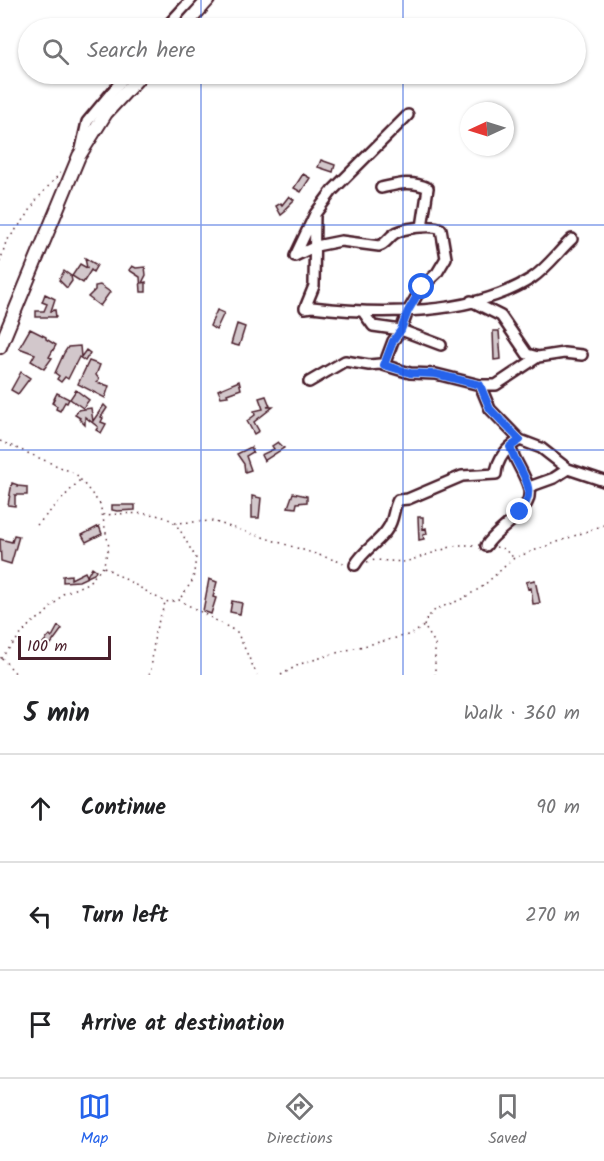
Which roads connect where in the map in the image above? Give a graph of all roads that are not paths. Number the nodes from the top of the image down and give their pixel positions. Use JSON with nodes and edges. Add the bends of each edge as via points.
{"nodes":[{"id":1,"x":191,"y":0,"type":"edge"},
{"id":2,"x":208,"y":0,"type":"edge"},
{"id":3,"x":174,"y":18,"type":"edge"},
{"id":4,"x":192,"y":18,"type":"edge"},
{"id":5,"x":119,"y":84,"type":"edge"},
{"id":6,"x":133,"y":84,"type":"edge"},
{"id":7,"x":408,"y":115,"type":"dead end"},
{"id":8,"x":79,"y":156,"type":"junction"},
{"id":9,"x":381,"y":188,"type":"dead end"},
{"id":10,"x":315,"y":214,"type":"junction"},
{"id":11,"x":422,"y":227,"type":"junction"},
{"id":12,"x":572,"y":239,"type":"dead end"},
{"id":13,"x":316,"y":246,"type":"junction"},
{"id":14,"x":471,"y":302,"type":"junction"},
{"id":15,"x":408,"y":311,"type":"junction"},
{"id":16,"x":363,"y":312,"type":"junction"},
{"id":17,"x":401,"y":330,"type":"junction"},
{"id":18,"x":441,"y":345,"type":"dead end"},
{"id":19,"x":0,"y":347,"type":"edge"},
{"id":20,"x":582,"y":355,"type":"dead end"},
{"id":21,"x":538,"y":357,"type":"junction"},
{"id":22,"x":384,"y":365,"type":"junction"},
{"id":23,"x":309,"y":382,"type":"dead end"},
{"id":24,"x":480,"y":385,"type":"junction"},
{"id":25,"x":520,"y":440,"type":"junction"},
{"id":26,"x":510,"y":447,"type":"junction"},
{"id":27,"x":568,"y":469,"type":"junction"},
{"id":28,"x":604,"y":481,"type":"edge"},
{"id":29,"x":529,"y":487,"type":"junction"},
{"id":30,"x":486,"y":546,"type":"road end"},
{"id":31,"x":355,"y":565,"type":"road end"}],
"edges":[{"from":1,"to":3,"type":"street"},
{"from":2,"to":4,"type":"main road"},
{"from":5,"to":8,"type":"street","via":[[87,122]]},
{"from":6,"to":8,"type":"main road","via":[[106,113]]},
{"from":7,"to":10,"type":"street","via":[[332,191]]},
{"from":8,"to":19,"type":"main road"},
{"from":9,"to":11,"type":"street","via":[[417,183],[428,188]]},
{"from":10,"to":13,"type":"street"},
{"from":10,"to":13,"type":"street","via":[[295,256]]},
{"from":11,"to":13,"type":"street","via":[[394,234],[379,246],[340,241]]},
{"from":11,"to":15,"type":"street","via":[[434,225],[441,229],[446,258]]},
{"from":12,"to":14,"type":"street","via":[[533,277]]},
{"from":13,"to":16,"type":"street","via":[[314,286],[305,308]]},
{"from":14,"to":15,"type":"street"},
{"from":14,"to":21,"type":"street","via":[[501,316],[527,354]]},
{"from":15,"to":16,"type":"street"},
{"from":15,"to":17,"type":"street"},
{"from":16,"to":17,"type":"street","via":[[373,326]]},
{"from":17,"to":18,"type":"street"},
{"from":17,"to":22,"type":"street"},
{"from":20,"to":21,"type":"street"},
{"from":21,"to":24,"type":"street","via":[[496,385]]},
{"from":22,"to":23,"type":"street","via":[[345,361]]},
{"from":22,"to":24,"type":"street"},
{"from":24,"to":25,"type":"street","via":[[490,409]]},
{"from":25,"to":26,"type":"street"},
{"from":25,"to":27,"type":"street","via":[[541,448]]},
{"from":26,"to":29,"type":"street"},
{"from":26,"to":31,"type":"street","via":[[497,464],[496,474],[462,476],[398,500],[388,528]]},
{"from":27,"to":28,"type":"street"},
{"from":27,"to":29,"type":"street"},
{"from":29,"to":30,"type":"street","via":[[527,503]]}]}
